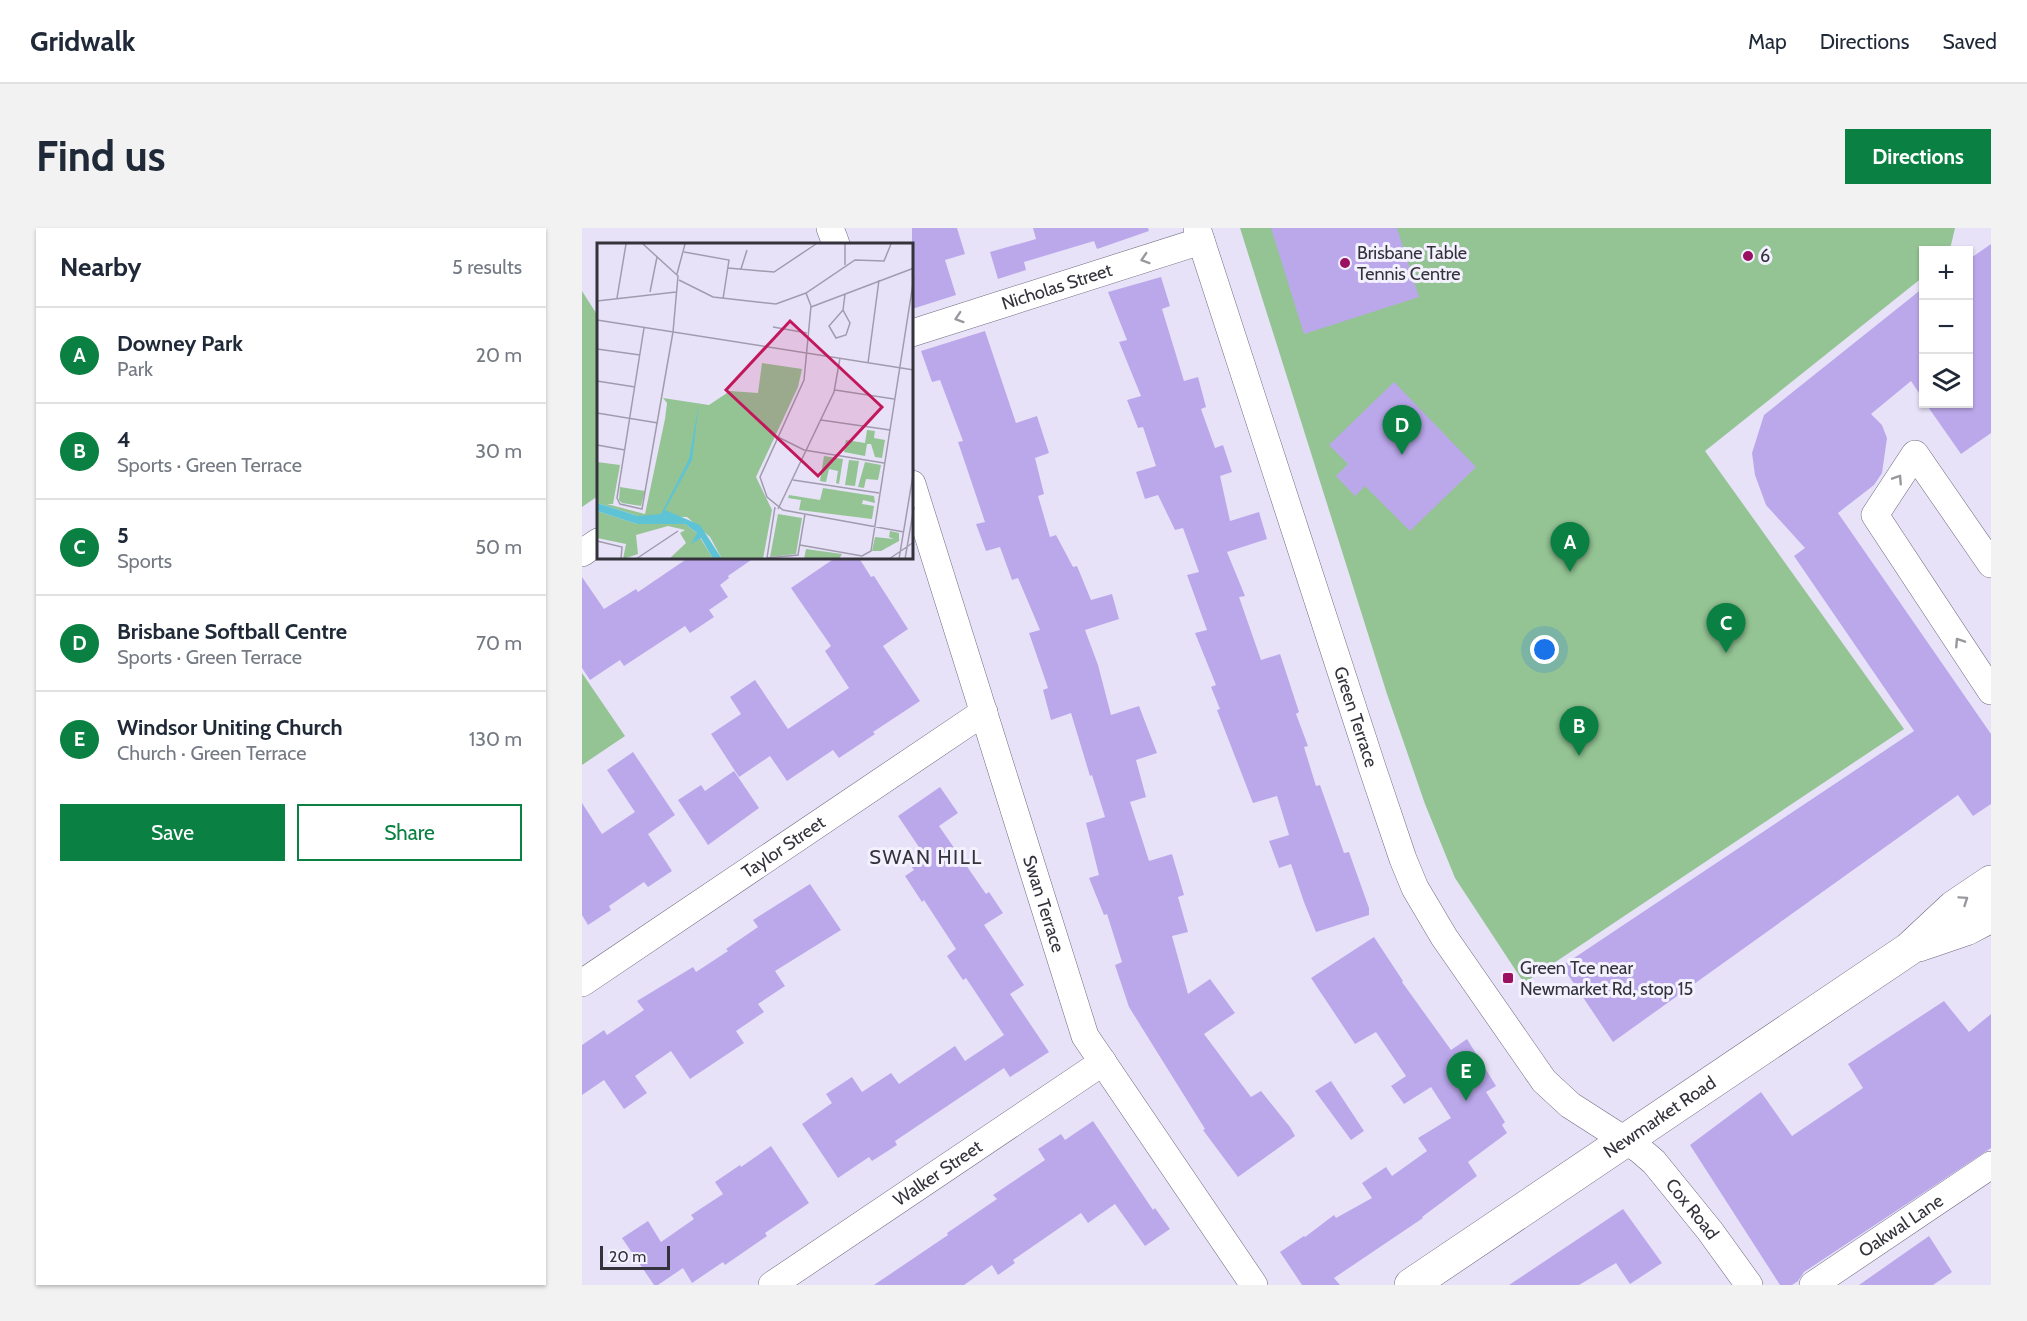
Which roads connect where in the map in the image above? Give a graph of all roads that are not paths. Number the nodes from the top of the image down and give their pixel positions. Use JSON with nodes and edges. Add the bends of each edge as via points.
{"nodes":[{"id":1,"x":830,"y":228,"type":"edge"},
{"id":2,"x":1199,"y":235,"type":"edge"},
{"id":3,"x":836,"y":243,"type":"edge"},
{"id":4,"x":914,"y":332,"type":"edge"},
{"id":5,"x":914,"y":490,"type":"edge"},
{"id":6,"x":597,"y":543,"type":"edge"},
{"id":7,"x":582,"y":553,"type":"edge"},
{"id":8,"x":1991,"y":564,"type":"edge"},
{"id":9,"x":1991,"y":691,"type":"edge"},
{"id":10,"x":984,"y":712,"type":"junction"},
{"id":11,"x":1991,"y":882,"type":"edge"},
{"id":12,"x":1991,"y":916,"type":"edge"},
{"id":13,"x":1909,"y":949,"type":"junction"},
{"id":14,"x":582,"y":983,"type":"edge"},
{"id":15,"x":1103,"y":1062,"type":"junction"},
{"id":16,"x":1626,"y":1141,"type":"junction"},
{"id":17,"x":1991,"y":1165,"type":"edge"},
{"id":18,"x":772,"y":1285,"type":"edge"},
{"id":19,"x":1254,"y":1285,"type":"edge"},
{"id":20,"x":1411,"y":1285,"type":"edge"},
{"id":21,"x":1749,"y":1285,"type":"edge"},
{"id":22,"x":1813,"y":1285,"type":"edge"}],
"edges":[{"from":1,"to":3,"type":"street"},
{"from":2,"to":4,"type":"street","name":"Nicholas Street","one_way":true},
{"from":2,"to":16,"type":"street","name":"Green Terrace","via":[[1415,888],[1544,1082],[1570,1105]]},
{"from":5,"to":10,"type":"street","name":"Swan Terrace"},
{"from":6,"to":7,"type":"street"},
{"from":9,"to":8,"type":"street","one_way":true,"via":[[1875,515],[1915,454]]},
{"from":10,"to":14,"type":"street","name":"Taylor Street"},
{"from":10,"to":15,"type":"street","name":"Swan Terrace","via":[[1085,1035]]},
{"from":13,"to":11,"type":"main road","name":"Newmarket Road","one_way":true,"via":[[1954,907]]},
{"from":12,"to":13,"type":"main road","name":"Newmarket Road"},
{"from":13,"to":16,"type":"main road","name":"Newmarket Road"},
{"from":15,"to":18,"type":"street","name":"Walker Street"},
{"from":15,"to":19,"type":"street","name":"Swan Terrace"},
{"from":16,"to":20,"type":"main road","name":"Newmarket Road"},
{"from":16,"to":21,"type":"street","name":"Cox Road","via":[[1662,1170]]},
{"from":17,"to":22,"type":"street","name":"Oakwal Lane"}]}
